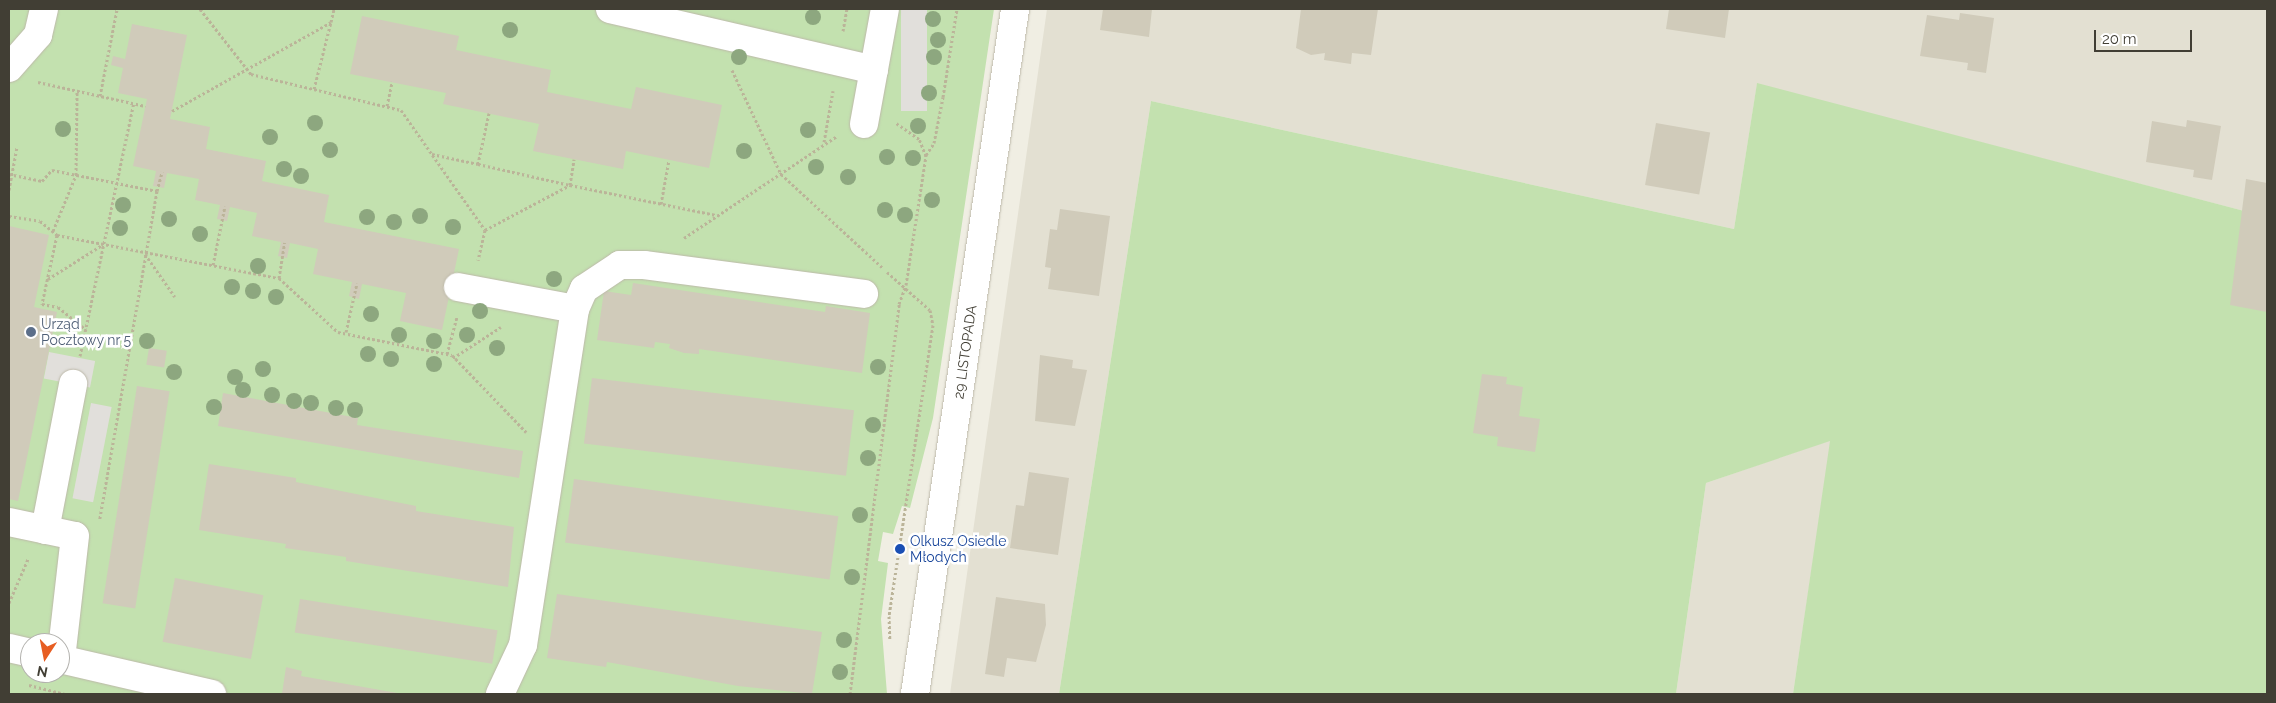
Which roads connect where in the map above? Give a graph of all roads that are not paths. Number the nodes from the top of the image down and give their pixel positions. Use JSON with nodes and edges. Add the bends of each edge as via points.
{"nodes":[{"id":1,"x":44,"y":9,"type":"edge"},
{"id":2,"x":610,"y":9,"type":"edge"},
{"id":3,"x":885,"y":9,"type":"edge"},
{"id":4,"x":1015,"y":9,"type":"edge"},
{"id":5,"x":9,"y":67,"type":"edge"},
{"id":6,"x":874,"y":70,"type":"junction"},
{"id":7,"x":865,"y":117,"type":"road end"},
{"id":8,"x":458,"y":287,"type":"dead end"},
{"id":9,"x":864,"y":294,"type":"dead end"},
{"id":10,"x":575,"y":309,"type":"junction"},
{"id":11,"x":73,"y":384,"type":"road end"},
{"id":12,"x":9,"y":522,"type":"edge"},
{"id":13,"x":45,"y":530,"type":"junction"},
{"id":14,"x":63,"y":633,"type":"edge"},
{"id":15,"x":70,"y":661,"type":"edge"},
{"id":16,"x":212,"y":694,"type":"edge"},
{"id":17,"x":500,"y":694,"type":"edge"},
{"id":18,"x":915,"y":694,"type":"edge"}],
"edges":[{"from":1,"to":5,"type":"street","via":[[38,35]]},
{"from":2,"to":6,"type":"street","via":[[715,30]]},
{"from":3,"to":6,"type":"street"},
{"from":4,"to":18,"type":"street","name":"29 LISTOPADA"},
{"from":6,"to":7,"type":"street"},
{"from":8,"to":10,"type":"street"},
{"from":9,"to":10,"type":"street","via":[[620,265],[584,289]]},
{"from":10,"to":17,"type":"street","via":[[523,645]]},
{"from":11,"to":13,"type":"street"},
{"from":12,"to":13,"type":"street"},
{"from":13,"to":14,"type":"street","via":[[75,536]]},
{"from":15,"to":16,"type":"street"}]}
